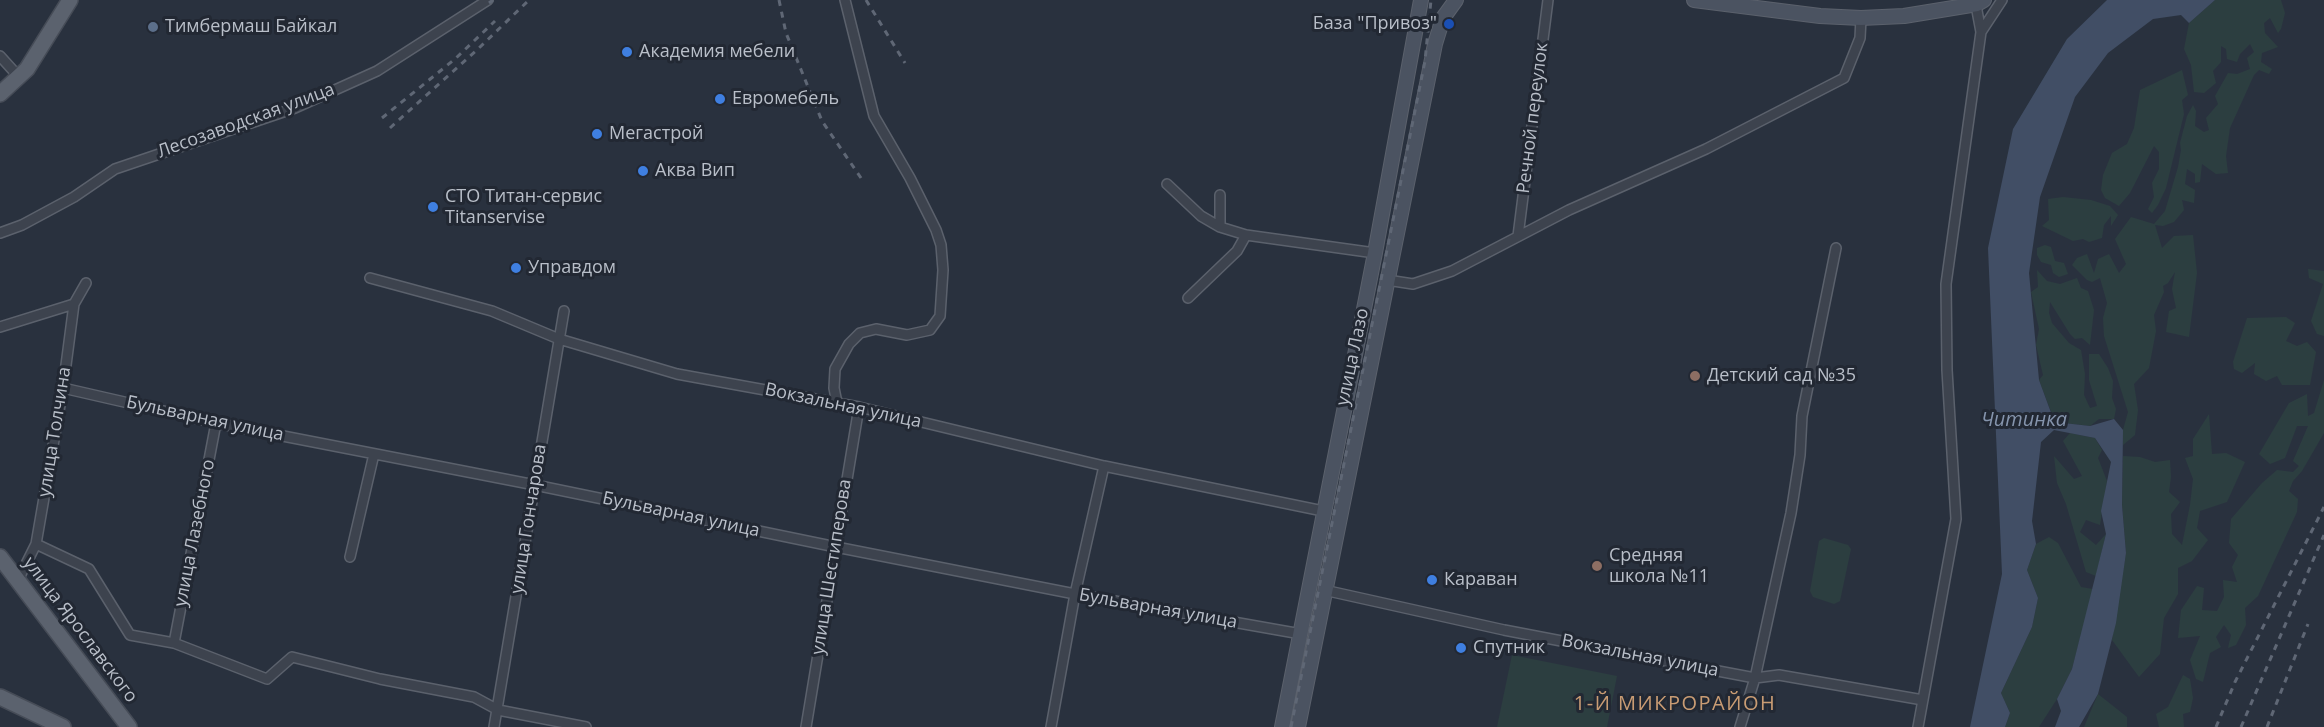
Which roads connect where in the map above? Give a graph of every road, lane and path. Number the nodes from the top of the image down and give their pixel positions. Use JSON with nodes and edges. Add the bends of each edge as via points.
{"nodes":[{"id":1,"x":70,"y":0,"type":"edge"},
{"id":2,"x":488,"y":0,"type":"edge"},
{"id":3,"x":845,"y":0,"type":"edge"},
{"id":4,"x":1420,"y":0,"type":"edge"},
{"id":5,"x":1456,"y":0,"type":"edge"},
{"id":6,"x":1548,"y":0,"type":"edge"},
{"id":7,"x":1694,"y":0,"type":"edge"},
{"id":8,"x":1958,"y":0,"type":"edge"},
{"id":9,"x":2002,"y":0,"type":"edge"},
{"id":10,"x":1979,"y":1,"type":"edge"},
{"id":11,"x":1943,"y":10,"type":"junction"},
{"id":12,"x":1862,"y":18,"type":"junction"},
{"id":13,"x":1981,"y":32,"type":"junction"},
{"id":14,"x":0,"y":56,"type":"edge"},
{"id":15,"x":19,"y":76,"type":"junction"},
{"id":16,"x":0,"y":94,"type":"edge"},
{"id":17,"x":1167,"y":184,"type":"dead end"},
{"id":18,"x":1220,"y":195,"type":"dead end"},
{"id":19,"x":1220,"y":228,"type":"junction"},
{"id":20,"x":0,"y":233,"type":"edge"},
{"id":21,"x":1246,"y":235,"type":"junction"},
{"id":22,"x":1518,"y":236,"type":"junction"},
{"id":23,"x":1836,"y":248,"type":"dead end"},
{"id":24,"x":1375,"y":253,"type":"junction"},
{"id":25,"x":370,"y":278,"type":"dead end"},
{"id":26,"x":1387,"y":280,"type":"junction"},
{"id":27,"x":86,"y":283,"type":"dead end"},
{"id":28,"x":1188,"y":298,"type":"dead end"},
{"id":29,"x":74,"y":304,"type":"junction"},
{"id":30,"x":564,"y":311,"type":"dead end"},
{"id":31,"x":0,"y":327,"type":"edge"},
{"id":32,"x":559,"y":339,"type":"junction"},
{"id":33,"x":63,"y":388,"type":"junction"},
{"id":34,"x":837,"y":403,"type":"junction"},
{"id":35,"x":859,"y":407,"type":"junction"},
{"id":36,"x":216,"y":423,"type":"junction"},
{"id":37,"x":374,"y":454,"type":"junction"},
{"id":38,"x":1104,"y":466,"type":"junction"},
{"id":39,"x":535,"y":485,"type":"junction"},
{"id":40,"x":1323,"y":511,"type":"junction"},
{"id":41,"x":36,"y":544,"type":"junction"},
{"id":42,"x":836,"y":547,"type":"junction"},
{"id":43,"x":0,"y":557,"type":"edge"},
{"id":44,"x":350,"y":557,"type":"dead end"},
{"id":45,"x":18,"y":580,"type":"junction"},
{"id":46,"x":1324,"y":590,"type":"junction"},
{"id":47,"x":1075,"y":594,"type":"junction"},
{"id":48,"x":1301,"y":634,"type":"junction"},
{"id":49,"x":174,"y":643,"type":"junction"},
{"id":50,"x":1755,"y":678,"type":"junction"},
{"id":51,"x":0,"y":696,"type":"edge"},
{"id":52,"x":1923,"y":700,"type":"junction"},
{"id":53,"x":498,"y":710,"type":"junction"},
{"id":54,"x":60,"y":726,"type":"edge"},
{"id":55,"x":129,"y":727,"type":"edge"},
{"id":56,"x":494,"y":727,"type":"edge"},
{"id":57,"x":586,"y":727,"type":"edge"},
{"id":58,"x":806,"y":727,"type":"edge"},
{"id":59,"x":1051,"y":727,"type":"edge"},
{"id":60,"x":1282,"y":727,"type":"edge"},
{"id":61,"x":1298,"y":727,"type":"edge"},
{"id":62,"x":1740,"y":727,"type":"edge"},
{"id":63,"x":1918,"y":727,"type":"edge"}],
"edges":[{"from":1,"to":15,"type":"main road"},
{"from":2,"to":20,"type":"street","name":"Лесозаводская улица","via":[[377,71],[295,108],[115,169],[74,197]]},
{"from":3,"to":34,"type":"street","via":[[874,116],[936,230],[943,270],[940,316],[930,330],[907,335],[876,329],[860,333],[849,344],[835,369]]},
{"from":4,"to":24,"type":"main road","name":"улица Лазо"},
{"from":5,"to":26,"type":"main road","name":"улица Лазо","via":[[1443,18],[1435,44]]},
{"from":6,"to":22,"type":"street","name":"Речной переулок"},
{"from":7,"to":12,"type":"main road"},
{"from":8,"to":11,"type":"main road"},
{"from":9,"to":13,"type":"street"},
{"from":10,"to":11,"type":"main road"},
{"from":10,"to":13,"type":"street"},
{"from":11,"to":12,"type":"main road"},
{"from":12,"to":22,"type":"street","via":[[1860,38],[1844,78]]},
{"from":13,"to":52,"type":"street","via":[[1946,284],[1956,519]]},
{"from":14,"to":15,"type":"street"},
{"from":15,"to":16,"type":"main road"},
{"from":17,"to":19,"type":"street"},
{"from":18,"to":19,"type":"street"},
{"from":19,"to":21,"type":"street"},
{"from":21,"to":24,"type":"street"},
{"from":21,"to":28,"type":"street","via":[[1237,251]]},
{"from":22,"to":26,"type":"street","via":[[1452,271],[1413,284]]},
{"from":23,"to":50,"type":"street","via":[[1802,416],[1791,513]]},
{"from":24,"to":40,"type":"main road","name":"улица Лазо"},
{"from":25,"to":32,"type":"street","name":"Вокзальная улица","via":[[492,311]]},
{"from":26,"to":46,"type":"main road","name":"улица Лазо"},
{"from":27,"to":29,"type":"street","name":"улица Толчина"},
{"from":29,"to":31,"type":"street"},
{"from":29,"to":33,"type":"street","name":"улица Толчина"},
{"from":30,"to":32,"type":"street","name":"улица Гончарова"},
{"from":32,"to":34,"type":"street","name":"Вокзальная улица","via":[[677,374]]},
{"from":32,"to":39,"type":"street","name":"улица Гончарова"},
{"from":33,"to":36,"type":"street","name":"Бульварная улица"},
{"from":33,"to":41,"type":"street","name":"улица Толчина"},
{"from":34,"to":35,"type":"street","name":"Вокзальная улица"},
{"from":35,"to":38,"type":"street","name":"Вокзальная улица"},
{"from":35,"to":42,"type":"street","name":"улица Шестиперова"},
{"from":36,"to":37,"type":"street","name":"Бульварная улица"},
{"from":36,"to":49,"type":"street","name":"улица Лазебного"},
{"from":37,"to":39,"type":"street","name":"Бульварная улица"},
{"from":37,"to":44,"type":"street"},
{"from":38,"to":40,"type":"street","name":"Вокзальная улица"},
{"from":38,"to":47,"type":"street"},
{"from":39,"to":42,"type":"street","name":"Бульварная улица"},
{"from":39,"to":53,"type":"street","name":"улица Гончарова"},
{"from":40,"to":48,"type":"main road","name":"улица Лазо"},
{"from":41,"to":45,"type":"street","name":"улица Толчина"},
{"from":41,"to":49,"type":"street","via":[[89,569],[130,635]]},
{"from":42,"to":47,"type":"street","name":"Бульварная улица"},
{"from":42,"to":58,"type":"street","name":"улица Шестиперова"},
{"from":43,"to":45,"type":"main road","name":"улица Ярославского"},
{"from":45,"to":55,"type":"main road","name":"улица Ярославского"},
{"from":46,"to":50,"type":"street","name":"Вокзальная улица","via":[[1504,630]]},
{"from":46,"to":61,"type":"main road","name":"улица Лазо"},
{"from":47,"to":48,"type":"street","name":"Бульварная улица"},
{"from":47,"to":59,"type":"street"},
{"from":48,"to":60,"type":"main road","name":"улица Лазо"},
{"from":49,"to":53,"type":"street","via":[[267,679],[292,657],[474,697]]},
{"from":50,"to":52,"type":"street","name":"Вокзальная улица","via":[[1779,675]]},
{"from":50,"to":62,"type":"street"},
{"from":51,"to":54,"type":"main road"},
{"from":52,"to":63,"type":"street"},
{"from":53,"to":56,"type":"street","name":"улица Гончарова"},
{"from":53,"to":57,"type":"street"}]}
